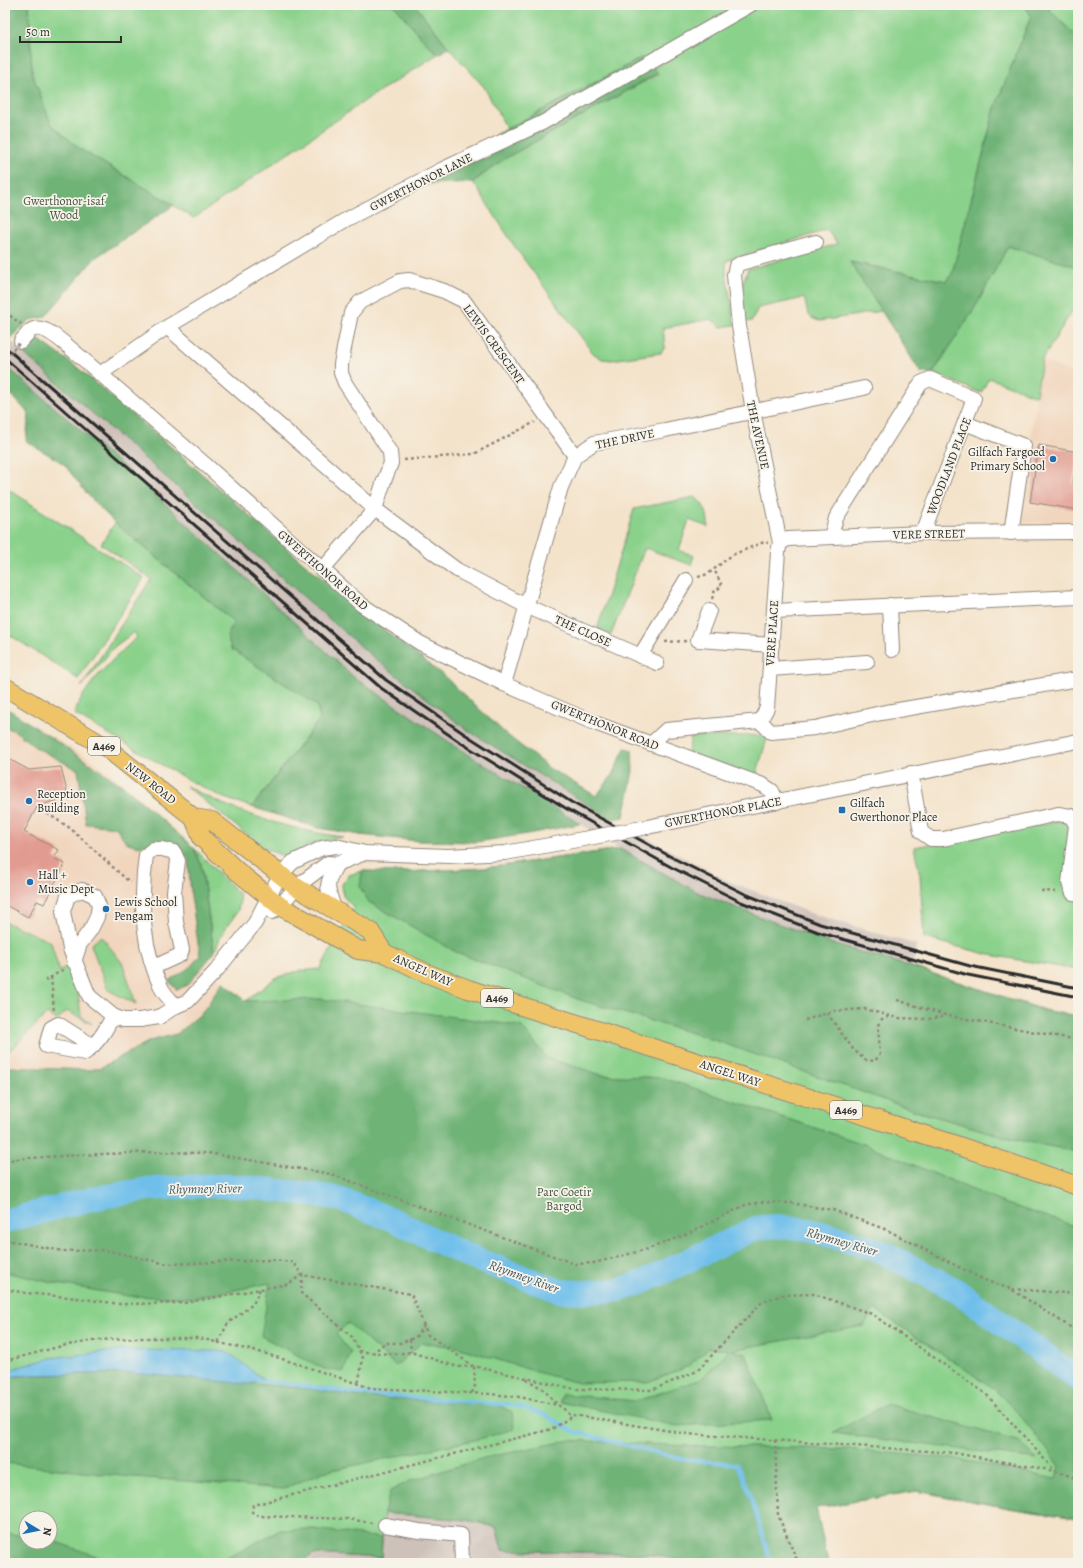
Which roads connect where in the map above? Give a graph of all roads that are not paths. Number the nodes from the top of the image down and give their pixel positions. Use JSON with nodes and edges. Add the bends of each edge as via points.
{"nodes":[{"id":1,"x":750,"y":5,"type":"edge"},
{"id":2,"x":816,"y":242,"type":"dead end"},
{"id":3,"x":167,"y":327,"type":"junction"},
{"id":4,"x":26,"y":336,"type":"road end"},
{"id":5,"x":100,"y":374,"type":"junction"},
{"id":6,"x":864,"y":388,"type":"dead end"},
{"id":7,"x":753,"y":411,"type":"junction"},
{"id":8,"x":965,"y":423,"type":"junction"},
{"id":9,"x":575,"y":456,"type":"junction"},
{"id":10,"x":375,"y":509,"type":"junction"},
{"id":11,"x":1078,"y":532,"type":"edge"},
{"id":12,"x":923,"y":533,"type":"junction"},
{"id":13,"x":1011,"y":533,"type":"junction"},
{"id":14,"x":831,"y":537,"type":"junction"},
{"id":15,"x":780,"y":543,"type":"junction"},
{"id":16,"x":322,"y":570,"type":"junction"},
{"id":17,"x":686,"y":580,"type":"road end"},
{"id":18,"x":1078,"y":597,"type":"edge"},
{"id":19,"x":890,"y":605,"type":"junction"},
{"id":20,"x":526,"y":606,"type":"junction"},
{"id":21,"x":709,"y":611,"type":"road end"},
{"id":22,"x":774,"y":611,"type":"junction"},
{"id":23,"x":772,"y":645,"type":"junction"},
{"id":24,"x":892,"y":650,"type":"dead end"},
{"id":25,"x":640,"y":656,"type":"junction"},
{"id":26,"x":867,"y":662,"type":"dead end"},
{"id":27,"x":657,"y":663,"type":"dead end"},
{"id":28,"x":770,"y":669,"type":"junction"},
{"id":29,"x":1078,"y":679,"type":"edge"},
{"id":30,"x":504,"y":684,"type":"junction"},
{"id":31,"x":5,"y":687,"type":"edge"},
{"id":32,"x":760,"y":721,"type":"junction"},
{"id":33,"x":1078,"y":741,"type":"edge"},
{"id":34,"x":651,"y":744,"type":"junction"},
{"id":35,"x":911,"y":773,"type":"junction"},
{"id":36,"x":777,"y":802,"type":"junction"},
{"id":37,"x":194,"y":818,"type":"junction"},
{"id":38,"x":365,"y":853,"type":"junction"},
{"id":39,"x":337,"y":864,"type":"junction"},
{"id":40,"x":280,"y":875,"type":"junction"},
{"id":41,"x":296,"y":887,"type":"junction"},
{"id":42,"x":1078,"y":894,"type":"edge"},
{"id":43,"x":274,"y":902,"type":"junction"},
{"id":44,"x":335,"y":910,"type":"junction"},
{"id":45,"x":384,"y":953,"type":"junction"},
{"id":46,"x":74,"y":962,"type":"road end"},
{"id":47,"x":154,"y":967,"type":"junction"},
{"id":48,"x":176,"y":1006,"type":"junction"},
{"id":49,"x":113,"y":1016,"type":"junction"},
{"id":50,"x":93,"y":1046,"type":"dead end"},
{"id":51,"x":1078,"y":1186,"type":"edge"},
{"id":52,"x":385,"y":1525,"type":"road end"},
{"id":53,"x":462,"y":1563,"type":"edge"}],
"edges":[{"from":1,"to":3,"type":"street","name":"GWERTHONOR LANE","via":[[542,123],[443,169],[347,219]]},
{"from":2,"to":7,"type":"street","name":"THE AVENUE","via":[[736,266],[734,279],[739,326]]},
{"from":3,"to":5,"type":"street","name":"GWERTHONOR LANE"},
{"from":3,"to":10,"type":"street","name":"THE CLOSE"},
{"from":4,"to":5,"type":"street","name":"GWERTHONOR ROAD","via":[[37,329],[47,331]]},
{"from":5,"to":16,"type":"street","name":"GWERTHONOR ROAD"},
{"from":6,"to":7,"type":"street","name":"THE DRIVE"},
{"from":7,"to":9,"type":"street","name":"THE DRIVE","via":[[594,443]]},
{"from":7,"to":15,"type":"street","name":"THE AVENUE"},
{"from":8,"to":12,"type":"street","name":"WOODLAND PLACE"},
{"from":8,"to":13,"type":"street","via":[[1024,446]]},
{"from":8,"to":14,"type":"street","name":"WOODLAND PLACE","via":[[974,398],[930,379],[921,383],[836,518]]},
{"from":9,"to":10,"type":"street","name":"LEWIS CRESCENT","via":[[464,301],[444,291],[409,280],[400,281],[360,302],[352,313],[341,364],[345,383],[390,452],[391,463]]},
{"from":9,"to":20,"type":"street","via":[[561,486]]},
{"from":10,"to":16,"type":"street"},
{"from":10,"to":20,"type":"street","name":"THE CLOSE","via":[[457,570]]},
{"from":11,"to":13,"type":"street","name":"VERE STREET"},
{"from":12,"to":13,"type":"street","name":"VERE STREET"},
{"from":12,"to":14,"type":"street","name":"VERE STREET"},
{"from":14,"to":15,"type":"street","name":"VERE STREET","via":[[788,539]]},
{"from":15,"to":22,"type":"street","name":"VERE PLACE"},
{"from":16,"to":30,"type":"street","name":"GWERTHONOR ROAD","via":[[362,605],[420,643]]},
{"from":17,"to":25,"type":"street"},
{"from":18,"to":19,"type":"street"},
{"from":19,"to":22,"type":"street"},
{"from":19,"to":24,"type":"street"},
{"from":20,"to":25,"type":"street","name":"THE CLOSE"},
{"from":20,"to":30,"type":"street"},
{"from":21,"to":23,"type":"street","via":[[698,640]]},
{"from":22,"to":23,"type":"street","name":"VERE PLACE"},
{"from":23,"to":28,"type":"street","name":"VERE PLACE"},
{"from":25,"to":27,"type":"street","name":"THE CLOSE"},
{"from":26,"to":28,"type":"street"},
{"from":28,"to":32,"type":"street","name":"VERE PLACE","via":[[768,708]]},
{"from":29,"to":32,"type":"street","via":[[815,728],[771,732]]},
{"from":30,"to":34,"type":"street","name":"GWERTHONOR ROAD"},
{"from":31,"to":37,"type":"main road","name":"NEW ROAD","number":"A469","via":[[107,748]]},
{"from":32,"to":34,"type":"street","via":[[666,730]]},
{"from":33,"to":35,"type":"street","name":"GWERTHONOR PLACE"},
{"from":34,"to":36,"type":"street","name":"GWERTHONOR ROAD","via":[[763,785],[772,791]]},
{"from":35,"to":36,"type":"street","name":"GWERTHONOR PLACE"},
{"from":35,"to":42,"type":"street","via":[[921,832],[931,839],[942,839],[1058,814],[1071,816],[1076,825],[1070,883],[1073,893]]},
{"from":36,"to":38,"type":"street","name":"GWERTHONOR PLACE","bridge":true,"via":[[505,853],[448,856]]},
{"from":37,"to":40,"type":"main road","name":"NEW ROAD","number":"A469","via":[[212,821]]},
{"from":37,"to":43,"type":"main road","name":"NEW ROAD","number":"A469","via":[[202,838]]},
{"from":38,"to":39,"type":"street","name":"GWERTHONOR PLACE"},
{"from":38,"to":40,"type":"street","name":"GWERTHONOR PLACE","via":[[336,846],[322,848],[293,862]]},
{"from":39,"to":41,"type":"street","name":"GWERTHONOR PLACE","via":[[328,864]]},
{"from":39,"to":44,"type":"street","via":[[327,886]]},
{"from":40,"to":41,"type":"main road","name":"NEW ROAD","number":"A469"},
{"from":40,"to":43,"type":"street","name":"GWERTHONOR PLACE"},
{"from":41,"to":43,"type":"street","name":"GWERTHONOR PLACE"},
{"from":41,"to":44,"type":"main road","name":"ANGEL WAY","number":"A469"},
{"from":43,"to":45,"type":"main road","name":"ANGEL WAY","number":"A469","via":[[358,950]]},
{"from":43,"to":48,"type":"street","via":[[193,996]]},
{"from":44,"to":45,"type":"main road","name":"ANGEL WAY","number":"A469","via":[[370,932]]},
{"from":45,"to":51,"type":"main road","name":"ANGEL WAY","number":"A469","via":[[468,989]]},
{"from":46,"to":49,"type":"street","via":[[89,996]]},
{"from":47,"to":47,"type":"street","via":[[144,927],[142,887],[146,855],[153,849],[162,849],[174,852],[178,861],[174,892],[176,922],[182,950],[180,956]]},
{"from":47,"to":48,"type":"street","via":[[163,990]]},
{"from":48,"to":49,"type":"street","via":[[159,1017],[123,1020]]},
{"from":49,"to":50,"type":"street","via":[[103,1036]]},
{"from":52,"to":53,"type":"street","via":[[462,1535]]}]}
